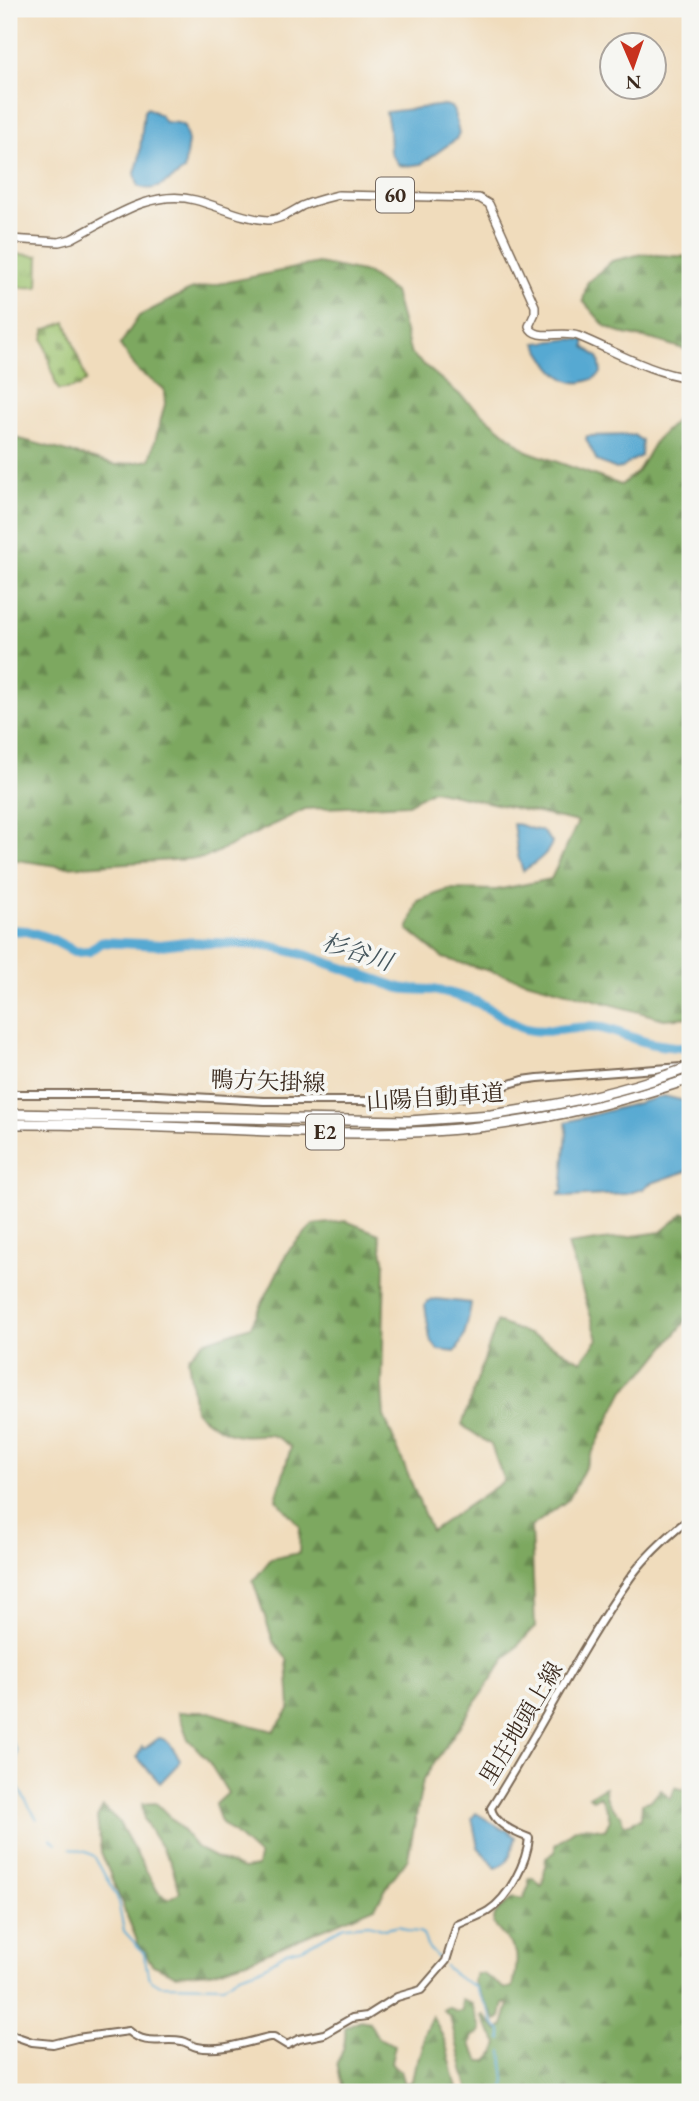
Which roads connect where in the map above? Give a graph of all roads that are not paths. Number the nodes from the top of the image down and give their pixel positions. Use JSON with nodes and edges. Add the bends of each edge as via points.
{"nodes":[{"id":1,"x":9,"y":239,"type":"edge"},
{"id":2,"x":690,"y":378,"type":"edge"},
{"id":3,"x":690,"y":1068,"type":"edge"},
{"id":4,"x":690,"y":1079,"type":"edge"},
{"id":5,"x":9,"y":1094,"type":"edge"},
{"id":6,"x":537,"y":1113,"type":"junction"},
{"id":7,"x":9,"y":1114,"type":"edge"},
{"id":8,"x":46,"y":1119,"type":"junction"},
{"id":9,"x":83,"y":1119,"type":"junction"},
{"id":10,"x":9,"y":1124,"type":"edge"},
{"id":11,"x":690,"y":1518,"type":"edge"},
{"id":12,"x":9,"y":2034,"type":"edge"}],
"edges":[{"from":1,"to":2,"type":"main road","number":"60","via":[[71,239],[142,203],[182,197],[270,220],[338,195],[479,198],[489,204],[535,306],[531,332],[574,335],[652,369]]},
{"from":3,"to":5,"type":"main road","name":"鴨方矢掛線","via":[[523,1080],[466,1097],[429,1101]]},
{"from":3,"to":6,"type":"highway","name":"山陽自動車道","number":"E2","bridge":true},
{"from":4,"to":6,"type":"highway","name":"山陽自動車道","number":"E2","via":[[578,1111]]},
{"from":6,"to":9,"type":"highway","name":"山陽自動車道","number":"E2","via":[[409,1121]]},
{"from":6,"to":9,"type":"highway","name":"山陽自動車道","number":"E2","via":[[447,1130],[409,1132],[204,1129]]},
{"from":7,"to":8,"type":"highway","name":"山陽自動車道","number":"E2"},
{"from":8,"to":9,"type":"highway","name":"山陽自動車道","number":"E2"},
{"from":8,"to":10,"type":"highway","name":"山陽自動車道","number":"E2"},
{"from":11,"to":12,"type":"main road","name":"里庄地頭上線","via":[[631,1577],[491,1808],[493,1816],[515,1834],[529,1838],[527,1853],[496,1905],[457,1925],[443,1965],[421,1990],[397,1997],[324,2034],[287,2045],[269,2037],[200,2048],[182,2040],[152,2042],[129,2031],[53,2044]]}]}
